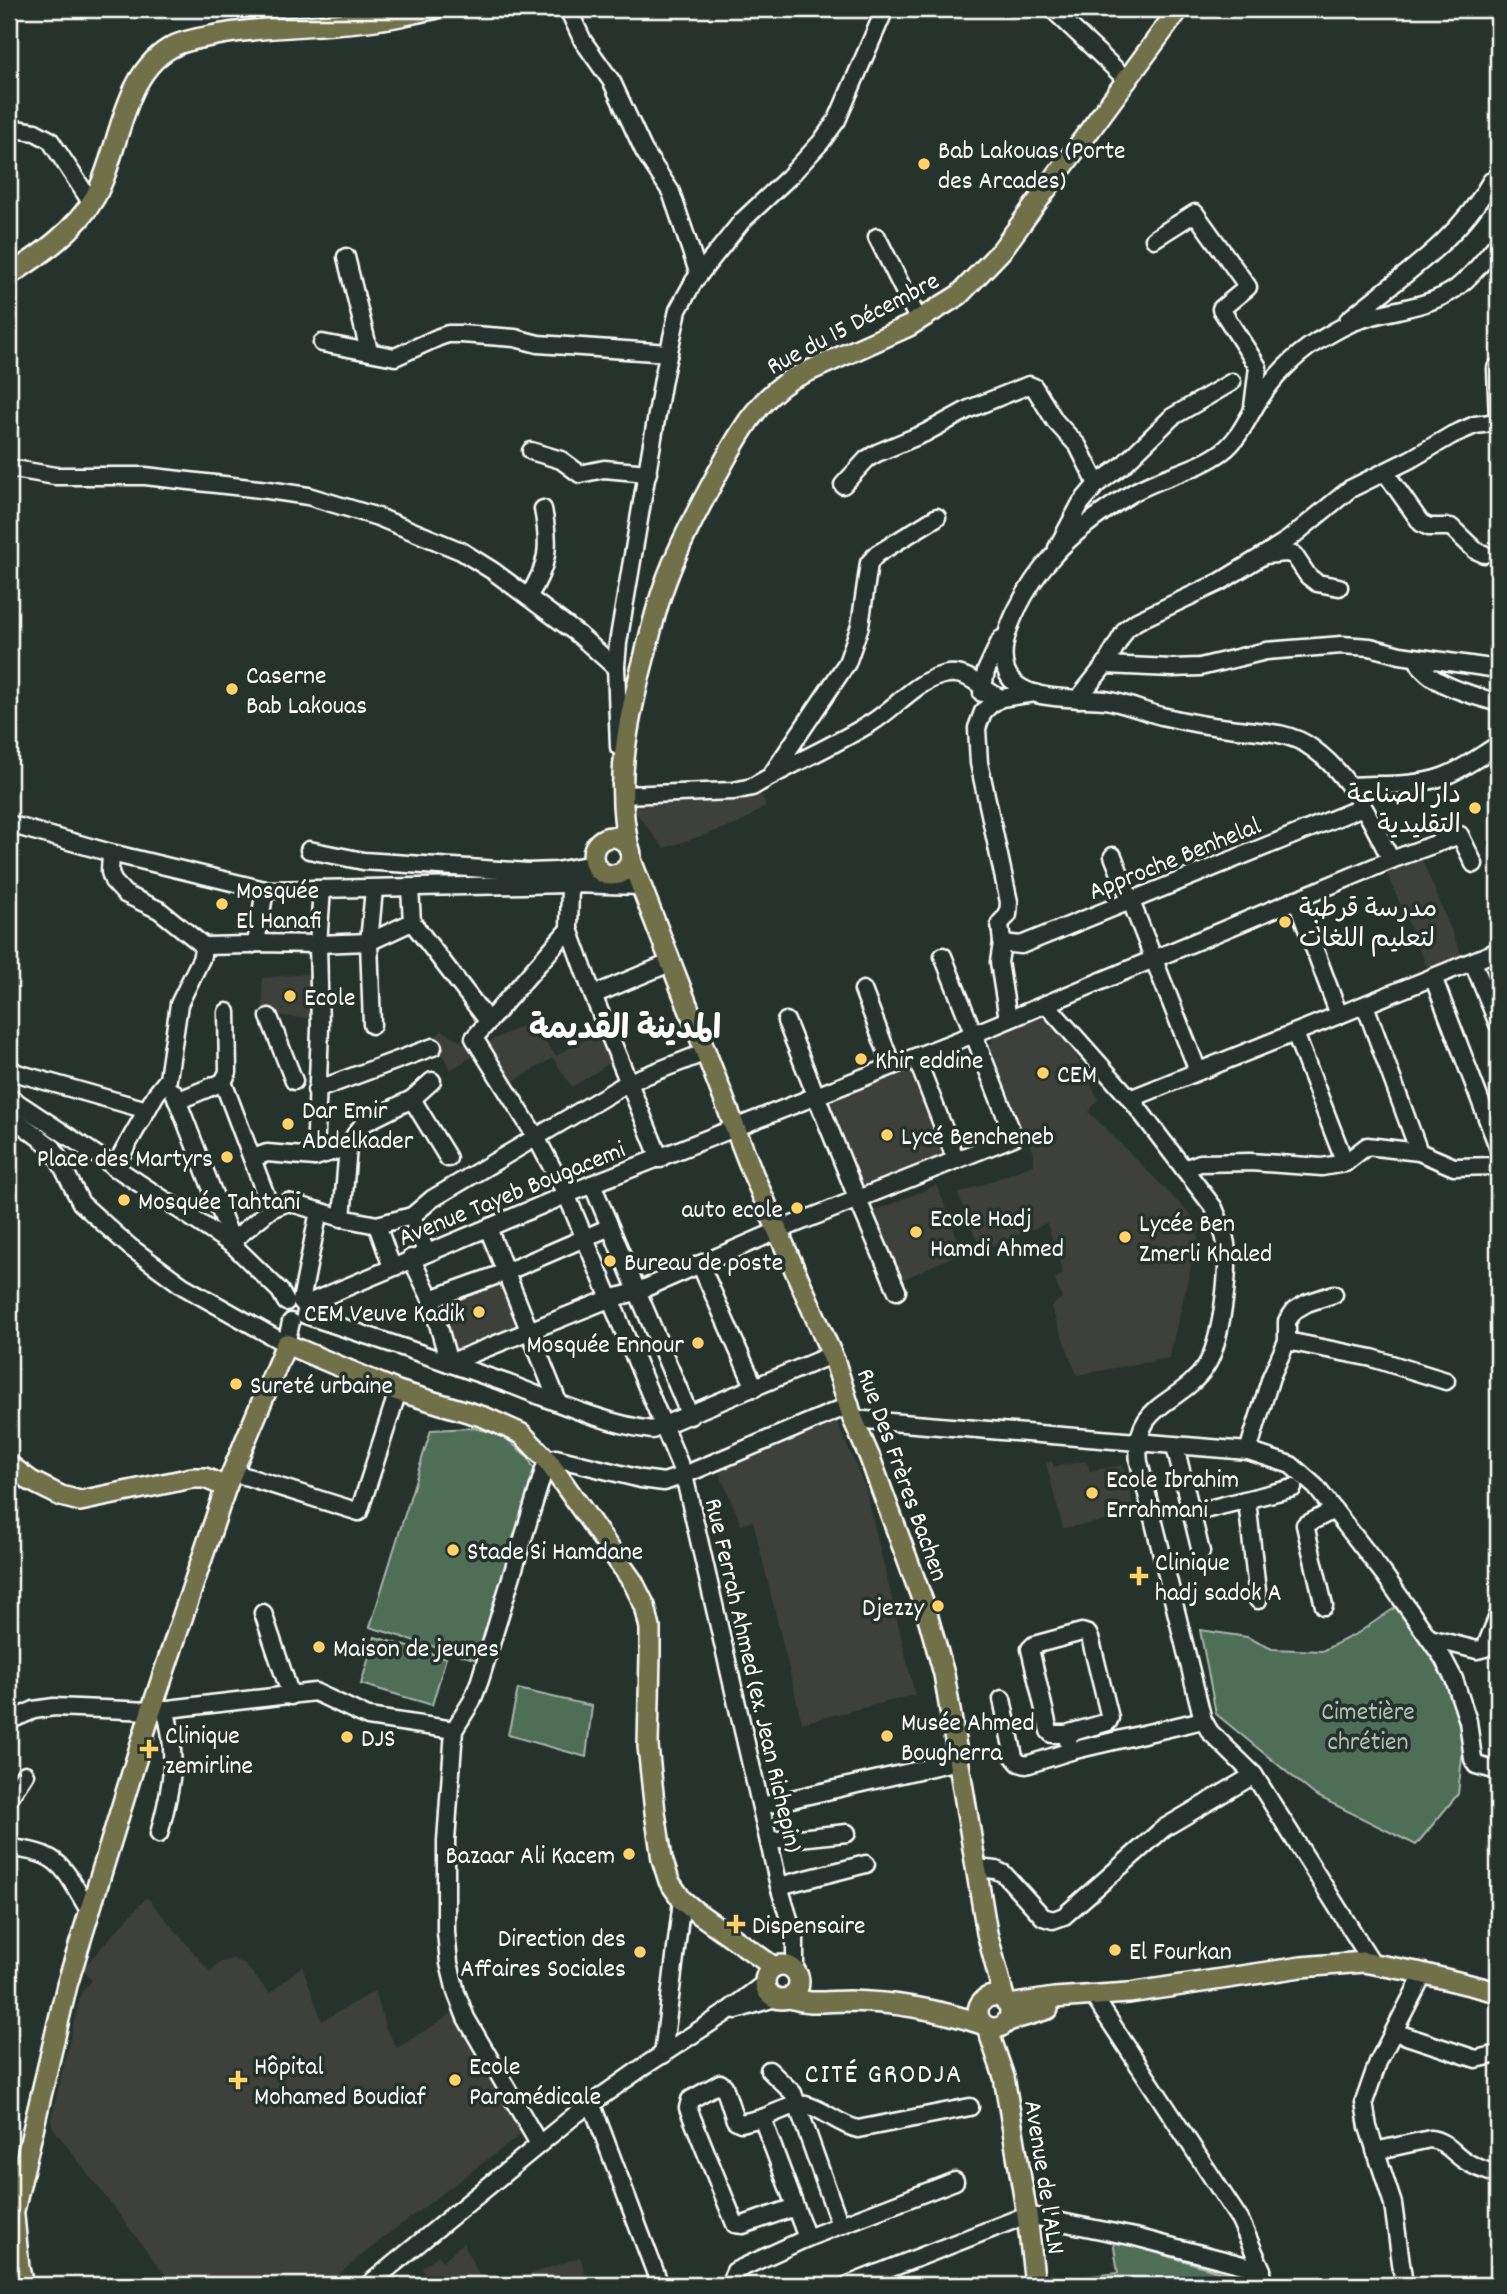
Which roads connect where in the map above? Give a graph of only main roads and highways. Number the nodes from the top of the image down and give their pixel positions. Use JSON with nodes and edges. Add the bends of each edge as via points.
{"nodes":[{"id":1,"x":434,"y":9,"type":"edge"},
{"id":2,"x":1179,"y":9,"type":"edge"},
{"id":3,"x":394,"y":13,"type":"edge"},
{"id":4,"x":9,"y":275,"type":"edge"},
{"id":5,"x":622,"y":795,"type":"junction"},
{"id":6,"x":596,"y":853,"type":"junction"},
{"id":7,"x":630,"y":854,"type":"junction"},
{"id":8,"x":670,"y":963,"type":"joint"},
{"id":9,"x":9,"y":1465,"type":"edge"},
{"id":10,"x":229,"y":1479,"type":"junction"},
{"id":11,"x":987,"y":1933,"type":"junction"},
{"id":12,"x":1498,"y":1992,"type":"edge"},
{"id":13,"x":1117,"y":1995,"type":"junction"},
{"id":14,"x":981,"y":2002,"type":"junction"},
{"id":15,"x":929,"y":2010,"type":"junction"},
{"id":16,"x":999,"y":2017,"type":"junction"},
{"id":17,"x":14,"y":2211,"type":"junction"},
{"id":18,"x":9,"y":2232,"type":"edge"},
{"id":19,"x":13,"y":2256,"type":"edge"},
{"id":20,"x":20,"y":2284,"type":"edge"},
{"id":21,"x":1035,"y":2285,"type":"edge"}],
"edges":[{"from":1,"to":3,"type":"main road"},
{"from":2,"to":5,"type":"main road","name":"Rue du 15 Décembre","via":[[1002,251],[959,295],[919,321],[791,379],[757,407],[689,527],[663,592],[634,698]]},
{"from":3,"to":4,"type":"main road","via":[[253,29],[174,46],[140,78],[91,202],[64,234]]},
{"from":5,"to":6,"type":"main road"},
{"from":5,"to":7,"type":"main road","name":"Rue du 15 Décembre"},
{"from":6,"to":7,"type":"main road","via":[[608,838],[615,837],[626,843]]},
{"from":6,"to":7,"type":"main road","via":[[602,872],[614,875],[625,871]]},
{"from":7,"to":8,"type":"main road","name":"Rue du 15 Décembre"},
{"from":8,"to":11,"type":"main road","name":"Rue Des Frères Bachen","via":[[831,1355],[937,1645]]},
{"from":9,"to":10,"type":"main road","via":[[31,1481],[80,1501],[192,1478]]},
{"from":10,"to":15,"type":"main road","via":[[286,1344],[398,1391],[484,1417],[522,1434],[547,1460],[645,1606],[650,1628],[648,1746],[654,1812],[665,1870],[682,1900],[811,2003],[849,2001]]},
{"from":10,"to":17,"type":"main road","via":[[67,1984]]},
{"from":11,"to":14,"type":"main road","name":"Rue Des Frères Bachen"},
{"from":11,"to":16,"type":"main road","name":"Rue Des Frères Bachen"},
{"from":12,"to":13,"type":"main road","via":[[1363,1962]]},
{"from":13,"to":16,"type":"main road"},
{"from":13,"to":16,"type":"main road","via":[[1054,1998]]},
{"from":14,"to":15,"type":"main road"},
{"from":14,"to":16,"type":"main road","via":[[992,1996]]},
{"from":15,"to":16,"type":"main road"},
{"from":16,"to":21,"type":"main road","name":"Avenue de l'ALN"},
{"from":17,"to":18,"type":"main road"},
{"from":17,"to":19,"type":"main road"},
{"from":19,"to":20,"type":"main road"}]}
